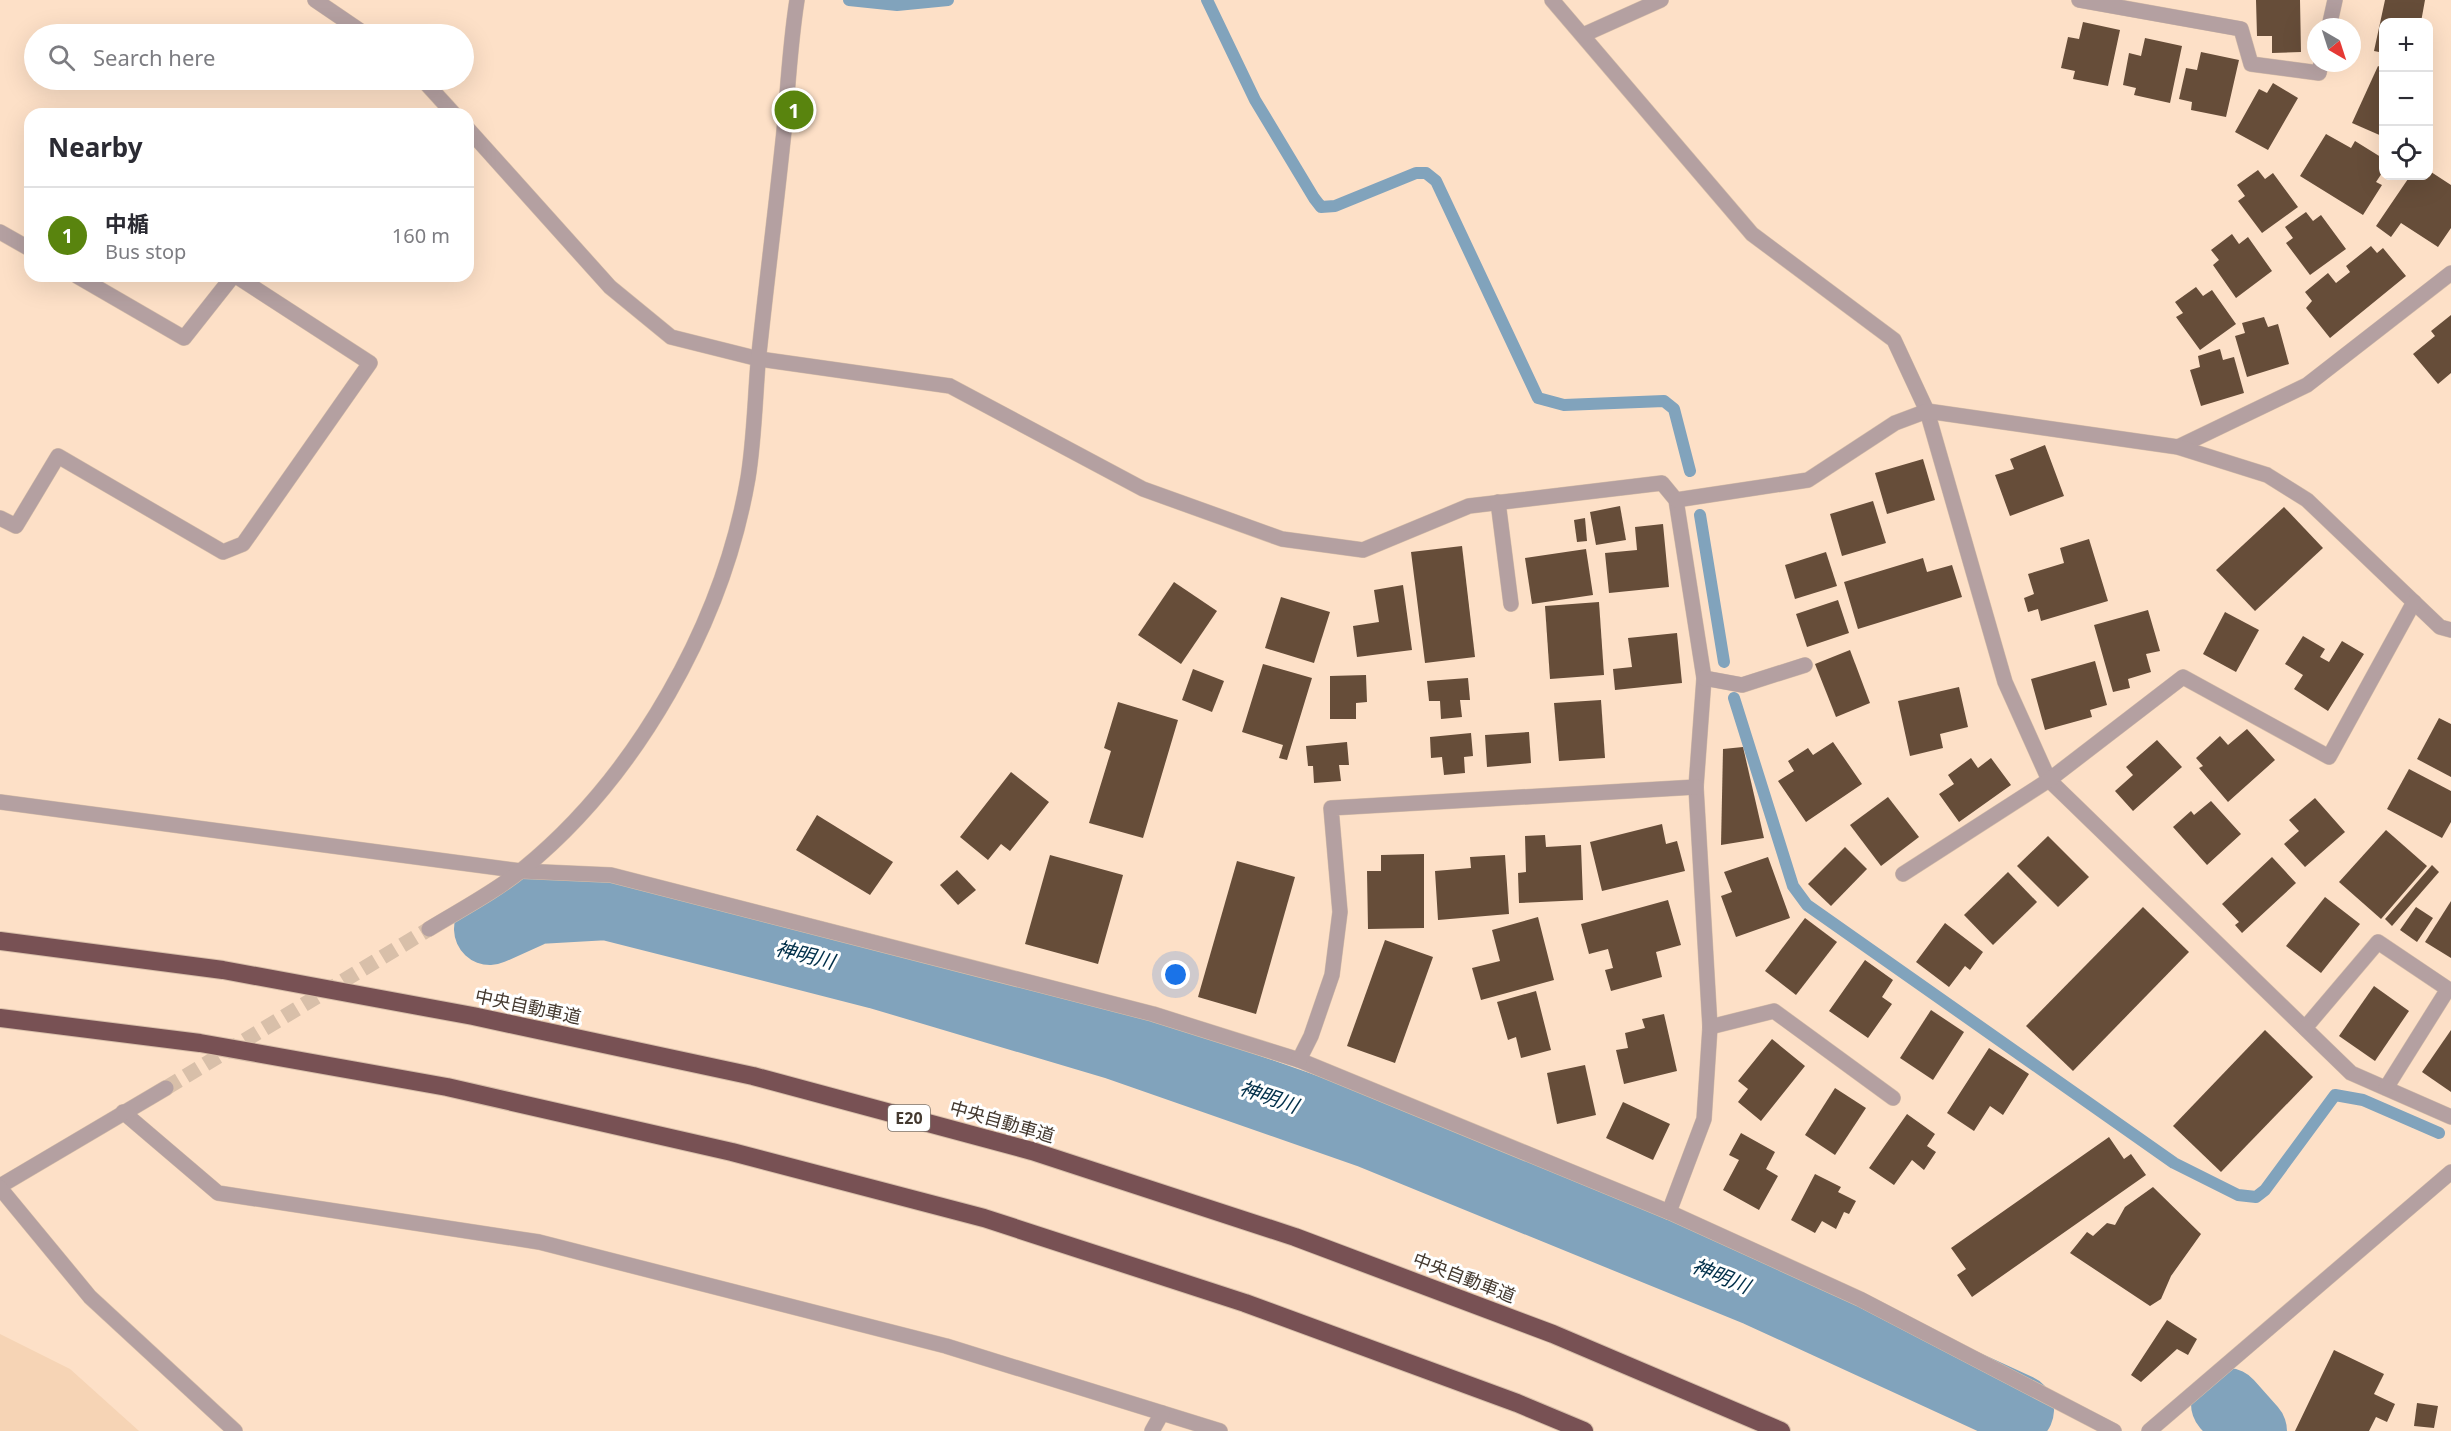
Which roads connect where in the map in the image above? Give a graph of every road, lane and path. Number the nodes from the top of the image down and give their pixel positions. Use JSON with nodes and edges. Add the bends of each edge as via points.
{"nodes":[{"id":1,"x":315,"y":0,"type":"edge"},
{"id":2,"x":797,"y":0,"type":"edge"},
{"id":3,"x":1552,"y":0,"type":"edge"},
{"id":4,"x":1660,"y":0,"type":"edge"},
{"id":5,"x":2079,"y":0,"type":"edge"},
{"id":6,"x":2335,"y":0,"type":"edge"},
{"id":7,"x":2123,"y":4,"type":"edge"},
{"id":8,"x":2331,"y":18,"type":"edge"},
{"id":9,"x":350,"y":24,"type":"edge"},
{"id":10,"x":1583,"y":35,"type":"junction"},
{"id":11,"x":2307,"y":67,"type":"edge"},
{"id":12,"x":432,"y":90,"type":"edge"},
{"id":13,"x":449,"y":108,"type":"edge"},
{"id":14,"x":474,"y":136,"type":"edge"},
{"id":15,"x":0,"y":232,"type":"edge"},
{"id":16,"x":24,"y":246,"type":"edge"},
{"id":17,"x":2451,"y":273,"type":"edge"},
{"id":18,"x":87,"y":282,"type":"edge"},
{"id":19,"x":229,"y":282,"type":"edge"},
{"id":20,"x":243,"y":282,"type":"edge"},
{"id":21,"x":759,"y":359,"type":"junction"},
{"id":22,"x":1927,"y":411,"type":"junction"},
{"id":23,"x":2178,"y":447,"type":"junction"},
{"id":24,"x":1676,"y":500,"type":"junction"},
{"id":25,"x":1498,"y":502,"type":"junction"},
{"id":26,"x":0,"y":518,"type":"edge"},
{"id":27,"x":2414,"y":602,"type":"junction"},
{"id":28,"x":1511,"y":604,"type":"dead end"},
{"id":29,"x":2451,"y":630,"type":"edge"},
{"id":30,"x":1805,"y":665,"type":"dead end"},
{"id":31,"x":1704,"y":678,"type":"junction"},
{"id":32,"x":2049,"y":780,"type":"junction"},
{"id":33,"x":1696,"y":787,"type":"junction"},
{"id":34,"x":0,"y":802,"type":"edge"},
{"id":35,"x":521,"y":871,"type":"junction"},
{"id":36,"x":1903,"y":874,"type":"dead end"},
{"id":37,"x":429,"y":929,"type":"tunnel mouth"},
{"id":38,"x":0,"y":941,"type":"edge"},
{"id":39,"x":0,"y":1018,"type":"edge"},
{"id":40,"x":1710,"y":1028,"type":"junction"},
{"id":41,"x":2305,"y":1028,"type":"junction"},
{"id":42,"x":1299,"y":1060,"type":"junction"},
{"id":43,"x":166,"y":1088,"type":"tunnel mouth"},
{"id":44,"x":2386,"y":1088,"type":"junction"},
{"id":45,"x":1893,"y":1098,"type":"dead end"},
{"id":46,"x":123,"y":1112,"type":"junction"},
{"id":47,"x":2451,"y":1116,"type":"edge"},
{"id":48,"x":2451,"y":1172,"type":"edge"},
{"id":49,"x":0,"y":1187,"type":"edge"},
{"id":50,"x":1669,"y":1212,"type":"junction"},
{"id":51,"x":1162,"y":1413,"type":"junction"},
{"id":52,"x":235,"y":1431,"type":"edge"},
{"id":53,"x":1152,"y":1431,"type":"edge"},
{"id":54,"x":1220,"y":1431,"type":"edge"},
{"id":55,"x":1584,"y":1431,"type":"edge"},
{"id":56,"x":1781,"y":1431,"type":"edge"},
{"id":57,"x":2114,"y":1431,"type":"edge"},
{"id":58,"x":2149,"y":1431,"type":"edge"}],
"edges":[{"from":1,"to":9,"type":"street"},
{"from":2,"to":21,"type":"street"},
{"from":3,"to":10,"type":"street"},
{"from":4,"to":10,"type":"street"},
{"from":5,"to":7,"type":"street"},
{"from":6,"to":8,"type":"street"},
{"from":7,"to":11,"type":"street","via":[[2241,29],[2251,64]]},
{"from":10,"to":22,"type":"street","via":[[1752,234],[1894,340]]},
{"from":12,"to":13,"type":"street"},
{"from":14,"to":21,"type":"street","via":[[610,287],[671,337]]},
{"from":15,"to":16,"type":"street"},
{"from":17,"to":23,"type":"street","via":[[2307,385]]},
{"from":18,"to":19,"type":"street","via":[[184,338]]},
{"from":20,"to":26,"type":"street","via":[[370,363],[243,544],[223,552],[58,456],[16,526]]},
{"from":21,"to":25,"type":"street","via":[[950,386],[1143,489],[1282,539],[1363,550],[1469,506]]},
{"from":21,"to":35,"type":"street","via":[[748,478],[727,562],[694,647],[625,761],[566,832]]},
{"from":22,"to":23,"type":"street"},
{"from":22,"to":24,"type":"street","via":[[1895,423],[1808,480]]},
{"from":22,"to":32,"type":"street","via":[[2005,682]]},
{"from":23,"to":27,"type":"street","via":[[2266,475],[2307,500]]},
{"from":24,"to":25,"type":"street","via":[[1662,483]]},
{"from":24,"to":31,"type":"street"},
{"from":25,"to":28,"type":"street"},
{"from":27,"to":29,"type":"street","via":[[2440,627]]},
{"from":27,"to":32,"type":"street","via":[[2329,757],[2183,677]]},
{"from":30,"to":31,"type":"street","via":[[1742,685]]},
{"from":31,"to":33,"type":"street"},
{"from":32,"to":36,"type":"street"},
{"from":32,"to":41,"type":"street"},
{"from":33,"to":40,"type":"street"},
{"from":33,"to":42,"type":"street","via":[[1331,808],[1340,912],[1332,975]]},
{"from":34,"to":35,"type":"street"},
{"from":35,"to":37,"type":"street"},
{"from":35,"to":42,"type":"street","via":[[611,875],[1153,1014]]},
{"from":38,"to":56,"type":"highway","name":"中央自動車道","number":"E20","via":[[223,970],[473,1016],[753,1076],[1032,1151],[1329,1249],[1553,1334]]},
{"from":39,"to":55,"type":"highway","via":[[200,1043],[447,1087],[732,1152],[984,1218],[1245,1303],[1517,1402]]},
{"from":40,"to":45,"type":"street","via":[[1774,1011]]},
{"from":40,"to":50,"type":"street","via":[[1704,1119]]},
{"from":41,"to":44,"type":"street","via":[[2351,1073]]},
{"from":41,"to":44,"type":"street","via":[[2378,942],[2448,989]]},
{"from":42,"to":50,"type":"street"},
{"from":43,"to":46,"type":"street"},
{"from":44,"to":47,"type":"street"},
{"from":46,"to":49,"type":"street"},
{"from":46,"to":51,"type":"street","via":[[218,1193],[538,1242],[946,1346]]},
{"from":48,"to":58,"type":"street"},
{"from":49,"to":52,"type":"street","via":[[90,1298]]},
{"from":50,"to":57,"type":"street","via":[[1860,1299]]},
{"from":51,"to":53,"type":"street"},
{"from":51,"to":54,"type":"street"}]}
